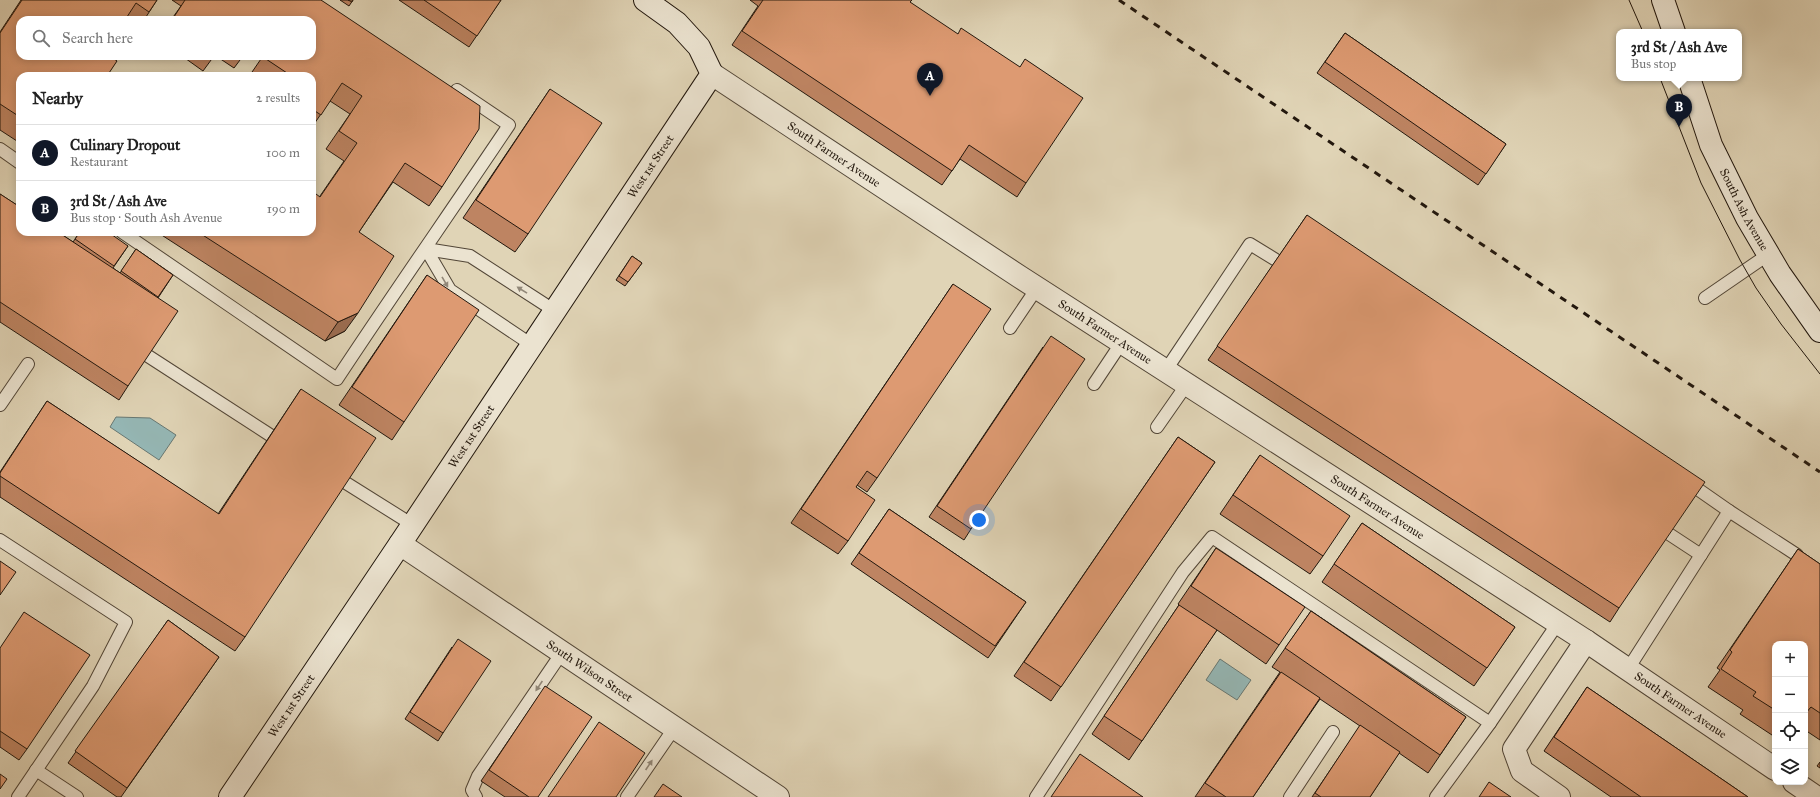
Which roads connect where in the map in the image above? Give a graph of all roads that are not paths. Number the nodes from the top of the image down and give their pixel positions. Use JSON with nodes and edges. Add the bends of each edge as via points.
{"nodes":[{"id":1,"x":645,"y":0,"type":"edge"},
{"id":2,"x":1663,"y":0,"type":"edge"},
{"id":3,"x":1673,"y":29,"type":"edge"},
{"id":4,"x":712,"y":74,"type":"junction"},
{"id":5,"x":1690,"y":81,"type":"edge"},
{"id":6,"x":444,"y":82,"type":"edge"},
{"id":7,"x":0,"y":149,"type":"edge"},
{"id":8,"x":16,"y":160,"type":"edge"},
{"id":9,"x":128,"y":236,"type":"edge"},
{"id":10,"x":426,"y":249,"type":"junction"},
{"id":11,"x":1769,"y":254,"type":"junction"},
{"id":12,"x":1276,"y":260,"type":"edge"},
{"id":13,"x":1037,"y":288,"type":"junction"},
{"id":14,"x":1705,"y":298,"type":"dead end"},
{"id":15,"x":555,"y":311,"type":"junction"},
{"id":16,"x":1010,"y":328,"type":"dead end"},
{"id":17,"x":1820,"y":331,"type":"edge"},
{"id":18,"x":1122,"y":342,"type":"junction"},
{"id":19,"x":532,"y":345,"type":"junction"},
{"id":20,"x":148,"y":356,"type":"edge"},
{"id":21,"x":28,"y":364,"type":"dead end"},
{"id":22,"x":1166,"y":370,"type":"junction"},
{"id":23,"x":1094,"y":384,"type":"dead end"},
{"id":24,"x":1186,"y":384,"type":"junction"},
{"id":25,"x":0,"y":405,"type":"edge"},
{"id":26,"x":1157,"y":427,"type":"dead end"},
{"id":27,"x":270,"y":434,"type":"edge"},
{"id":28,"x":1677,"y":475,"type":"edge"},
{"id":29,"x":346,"y":483,"type":"edge"},
{"id":30,"x":1729,"y":511,"type":"junction"},
{"id":31,"x":413,"y":525,"type":"junction"},
{"id":32,"x":1669,"y":534,"type":"edge"},
{"id":33,"x":0,"y":540,"type":"edge"},
{"id":34,"x":400,"y":544,"type":"junction"},
{"id":35,"x":1701,"y":555,"type":"junction"},
{"id":36,"x":1797,"y":555,"type":"edge"},
{"id":37,"x":1558,"y":623,"type":"junction"},
{"id":38,"x":1586,"y":641,"type":"junction"},
{"id":39,"x":561,"y":654,"type":"junction"},
{"id":40,"x":1628,"y":669,"type":"junction"},
{"id":41,"x":1490,"y":723,"type":"junction"},
{"id":42,"x":674,"y":727,"type":"junction"},
{"id":43,"x":1332,"y":732,"type":"dead end"},
{"id":44,"x":1772,"y":767,"type":"edge"},
{"id":45,"x":36,"y":770,"type":"junction"},
{"id":46,"x":1798,"y":785,"type":"edge"},
{"id":47,"x":18,"y":797,"type":"edge"},
{"id":48,"x":77,"y":797,"type":"edge"},
{"id":49,"x":230,"y":797,"type":"edge"},
{"id":50,"x":476,"y":797,"type":"edge"},
{"id":51,"x":627,"y":797,"type":"edge"},
{"id":52,"x":778,"y":797,"type":"edge"},
{"id":53,"x":1036,"y":797,"type":"edge"},
{"id":54,"x":1290,"y":797,"type":"edge"},
{"id":55,"x":1436,"y":797,"type":"edge"},
{"id":56,"x":1559,"y":797,"type":"edge"},
{"id":57,"x":1816,"y":797,"type":"edge"}],
"edges":[{"from":1,"to":4,"type":"street","name":"South Farmer Avenue","via":[[677,23],[698,47]]},
{"from":2,"to":3,"type":"street"},
{"from":4,"to":13,"type":"street","name":"South Farmer Avenue"},
{"from":4,"to":15,"type":"street","name":"West 1st Street"},
{"from":5,"to":11,"type":"street","name":"South Ash Avenue","via":[[1711,145],[1747,218]]},
{"from":6,"to":10,"type":"lane","via":[[509,125]]},
{"from":7,"to":8,"type":"lane"},
{"from":9,"to":10,"type":"lane","via":[[337,379]]},
{"from":15,"to":10,"type":"lane","one_way":true,"via":[[470,256]]},
{"from":10,"to":19,"type":"lane","one_way":true,"via":[[450,290]]},
{"from":11,"to":14,"type":"lane"},
{"from":11,"to":17,"type":"street","name":"South Ash Avenue"},
{"from":12,"to":22,"type":"lane","via":[[1250,244]]},
{"from":13,"to":16,"type":"lane"},
{"from":13,"to":18,"type":"street","name":"South Farmer Avenue"},
{"from":15,"to":19,"type":"street","name":"West 1st Street"},
{"from":18,"to":22,"type":"street","name":"South Farmer Avenue"},
{"from":18,"to":23,"type":"lane"},
{"from":19,"to":31,"type":"street","name":"West 1st Street"},
{"from":20,"to":27,"type":"lane"},
{"from":21,"to":25,"type":"lane"},
{"from":22,"to":24,"type":"street","name":"South Farmer Avenue"},
{"from":24,"to":26,"type":"lane"},
{"from":24,"to":37,"type":"street","name":"South Farmer Avenue"},
{"from":28,"to":30,"type":"lane"},
{"from":29,"to":31,"type":"lane"},
{"from":30,"to":35,"type":"lane"},
{"from":30,"to":36,"type":"lane"},
{"from":31,"to":34,"type":"street","name":"West 1st Street"},
{"from":32,"to":35,"type":"lane"},
{"from":33,"to":45,"type":"lane","via":[[126,622],[93,686]]},
{"from":34,"to":39,"type":"street","name":"South Wilson Street"},
{"from":34,"to":49,"type":"street","name":"West 1st Street"},
{"from":35,"to":40,"type":"lane"},
{"from":37,"to":38,"type":"street","name":"South Farmer Avenue"},
{"from":37,"to":41,"type":"lane"},
{"from":38,"to":40,"type":"street","name":"South Farmer Avenue"},
{"from":38,"to":56,"type":"street","via":[[1514,750],[1522,771]]},
{"from":39,"to":42,"type":"street","name":"South Wilson Street"},
{"from":39,"to":50,"type":"lane","one_way":true,"via":[[478,776],[472,790]]},
{"from":40,"to":44,"type":"street","name":"South Farmer Avenue"},
{"from":41,"to":53,"type":"lane","via":[[1212,537],[1183,572]]},
{"from":41,"to":55,"type":"lane"},
{"from":51,"to":42,"type":"lane","one_way":true},
{"from":42,"to":52,"type":"street","name":"South Wilson Street"},
{"from":43,"to":54,"type":"lane"},
{"from":45,"to":47,"type":"lane"},
{"from":45,"to":48,"type":"lane"},
{"from":46,"to":57,"type":"street"}]}
